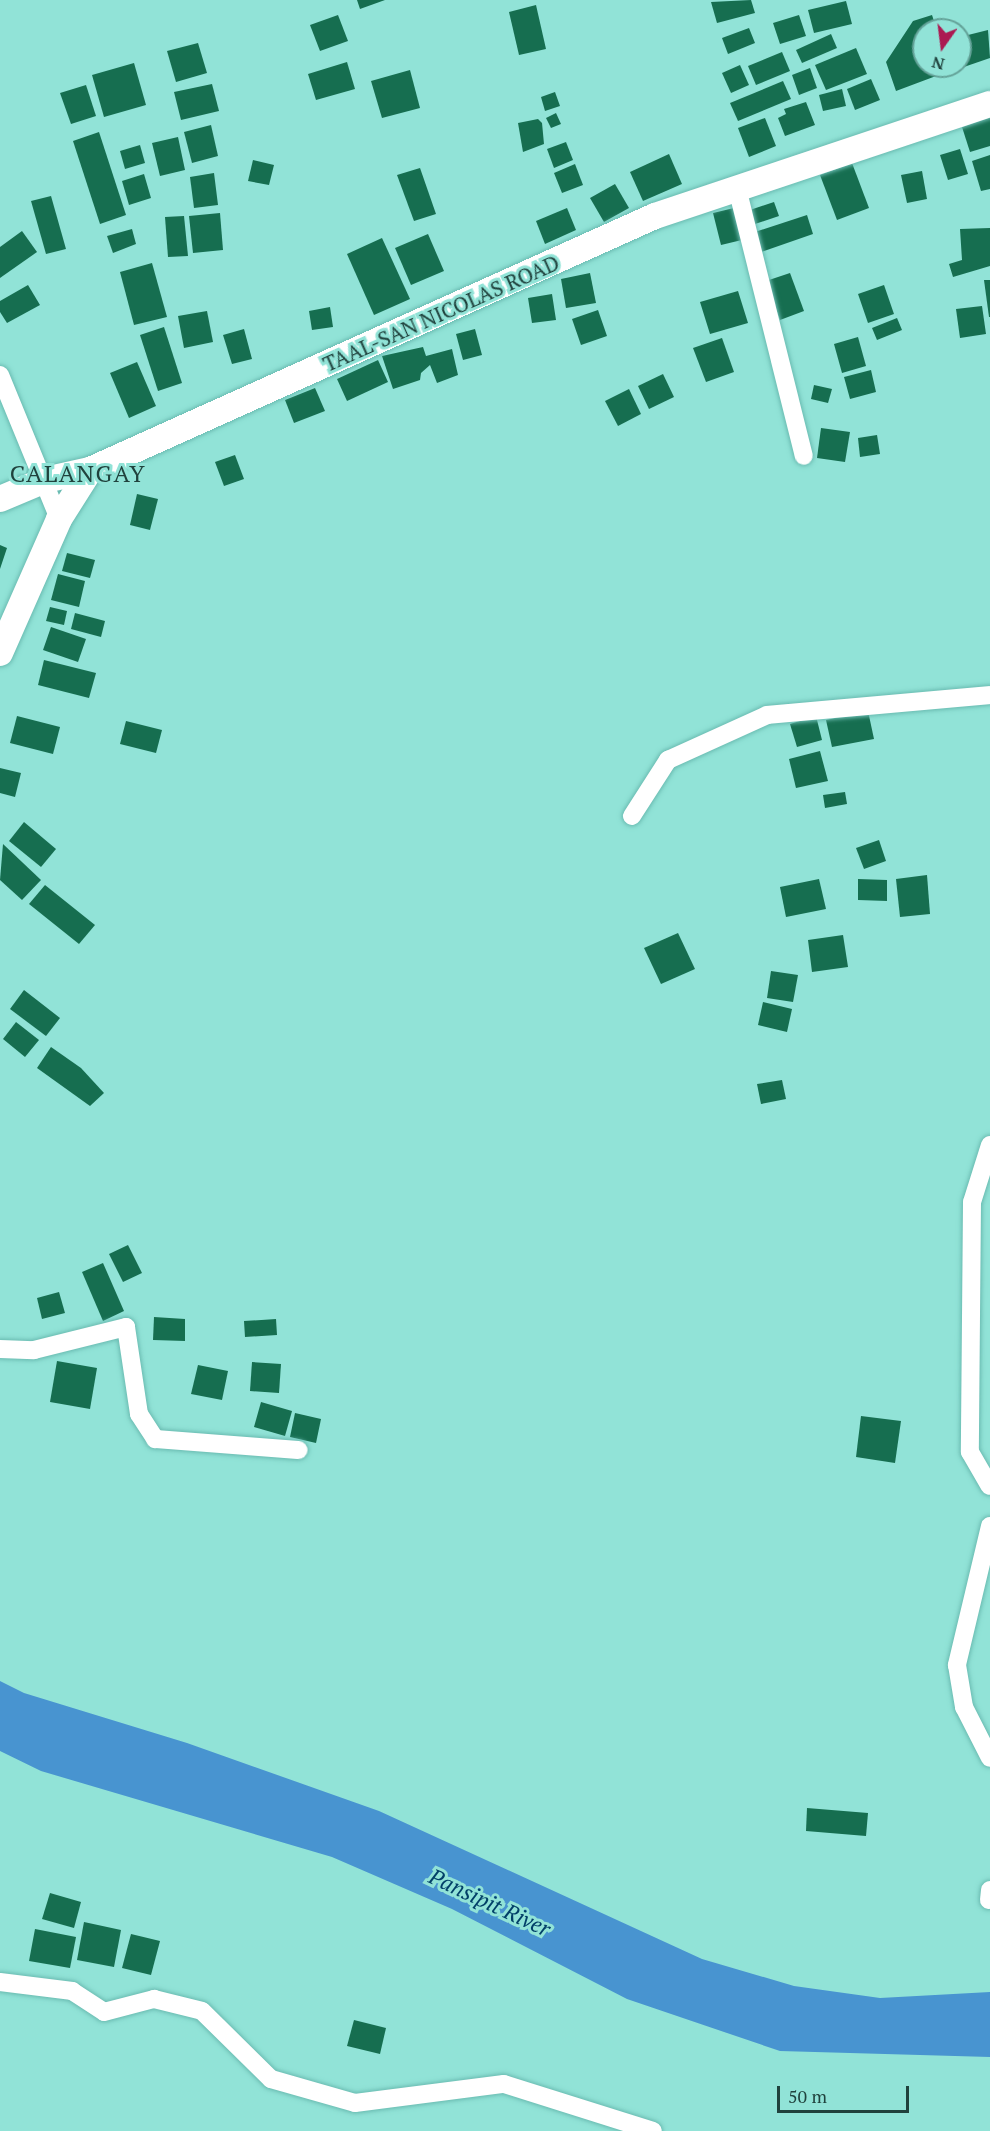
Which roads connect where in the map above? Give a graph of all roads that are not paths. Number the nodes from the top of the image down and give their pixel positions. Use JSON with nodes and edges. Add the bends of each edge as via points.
{"nodes":[{"id":1,"x":990,"y":104,"type":"edge"},
{"id":2,"x":737,"y":188,"type":"junction"},
{"id":3,"x":0,"y":375,"type":"edge"},
{"id":4,"x":804,"y":456,"type":"dead end"},
{"id":5,"x":90,"y":470,"type":"junction"},
{"id":6,"x":45,"y":480,"type":"junction"},
{"id":7,"x":0,"y":499,"type":"edge"},
{"id":8,"x":59,"y":519,"type":"junction"},
{"id":9,"x":0,"y":653,"type":"edge"},
{"id":10,"x":990,"y":695,"type":"edge"},
{"id":11,"x":632,"y":816,"type":"dead end"},
{"id":12,"x":990,"y":1145,"type":"edge"},
{"id":13,"x":0,"y":1349,"type":"edge"},
{"id":14,"x":299,"y":1450,"type":"dead end"},
{"id":15,"x":990,"y":1486,"type":"edge"},
{"id":16,"x":990,"y":1526,"type":"edge"},
{"id":17,"x":990,"y":1758,"type":"edge"},
{"id":18,"x":990,"y":1890,"type":"edge"},
{"id":19,"x":989,"y":1900,"type":"edge"},
{"id":20,"x":0,"y":1982,"type":"edge"},
{"id":21,"x":653,"y":2131,"type":"edge"}],
"edges":[{"from":1,"to":2,"type":"main road","name":"TAAL-SAN NICOLAS ROAD"},
{"from":2,"to":4,"type":"street"},
{"from":2,"to":5,"type":"main road","name":"TAAL-SAN NICOLAS ROAD","via":[[655,216]]},
{"from":3,"to":6,"type":"street"},
{"from":5,"to":6,"type":"main road","name":"TAAL-SAN NICOLAS ROAD"},
{"from":5,"to":8,"type":"main road"},
{"from":6,"to":7,"type":"main road","name":"TAAL-SAN NICOLAS ROAD"},
{"from":6,"to":8,"type":"street"},
{"from":8,"to":9,"type":"main road"},
{"from":10,"to":11,"type":"street","via":[[767,715],[668,760]]},
{"from":12,"to":15,"type":"street","via":[[972,1202],[970,1452]]},
{"from":13,"to":14,"type":"street","via":[[34,1350],[126,1327],[139,1414],[155,1439]]},
{"from":16,"to":17,"type":"street","via":[[957,1665],[964,1707]]},
{"from":18,"to":19,"type":"street"},
{"from":20,"to":21,"type":"street","via":[[72,1991],[104,2012],[154,1999],[202,2011],[271,2079],[355,2103],[504,2084]]}]}
